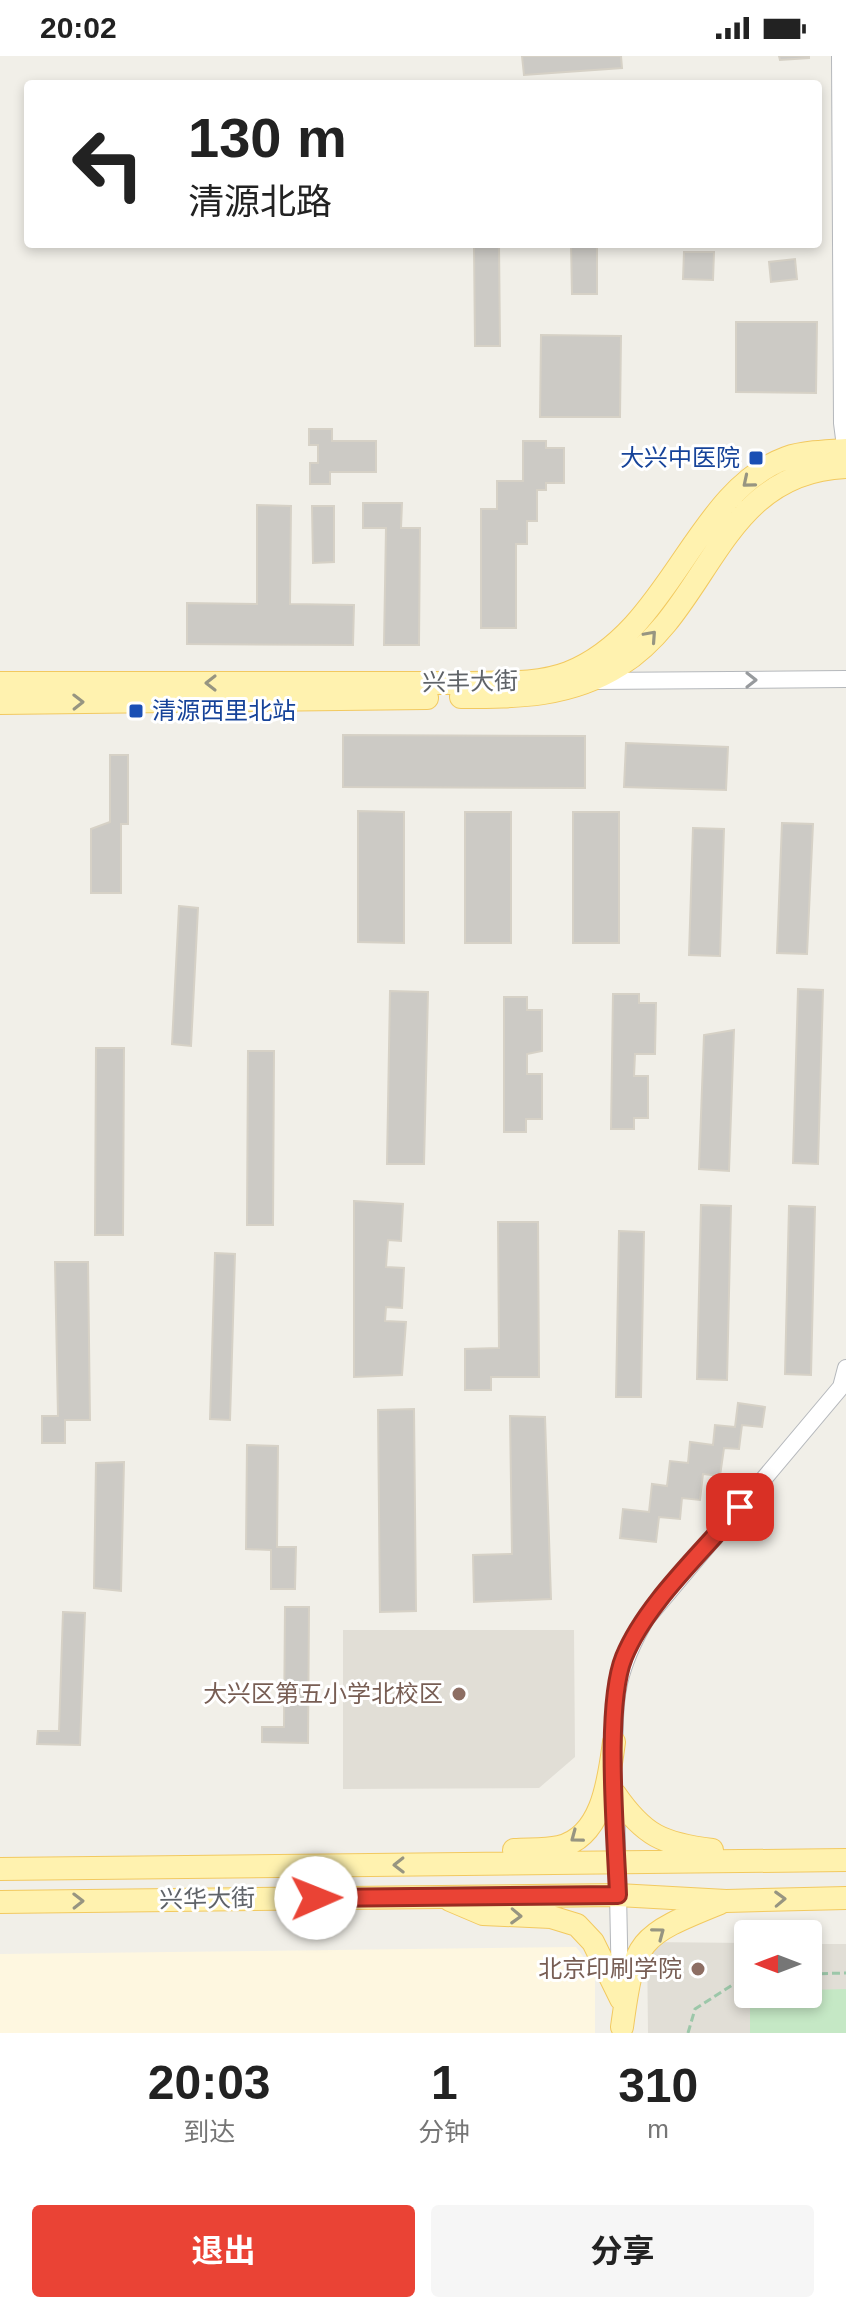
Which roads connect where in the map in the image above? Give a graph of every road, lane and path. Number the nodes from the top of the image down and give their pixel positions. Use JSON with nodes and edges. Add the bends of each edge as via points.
{"nodes":[{"id":1,"x":840,"y":56,"type":"edge"},
{"id":2,"x":845,"y":455,"type":"edge"},
{"id":3,"x":846,"y":679,"type":"edge"},
{"id":4,"x":589,"y":681,"type":"junction"},
{"id":5,"x":0,"y":683,"type":"edge"},
{"id":6,"x":0,"y":703,"type":"edge"},
{"id":7,"x":846,"y":1368,"type":"edge"},
{"id":8,"x":614,"y":1742,"type":"junction"},
{"id":9,"x":615,"y":1794,"type":"junction"},
{"id":10,"x":846,"y":1860,"type":"edge"},
{"id":11,"x":764,"y":1862,"type":"junction"},
{"id":12,"x":617,"y":1863,"type":"junction"},
{"id":13,"x":457,"y":1865,"type":"junction"},
{"id":14,"x":0,"y":1869,"type":"edge"},
{"id":15,"x":618,"y":1895,"type":"junction"},
{"id":16,"x":442,"y":1897,"type":"junction"},
{"id":17,"x":846,"y":1898,"type":"edge"},
{"id":18,"x":726,"y":1901,"type":"junction"},
{"id":19,"x":0,"y":1902,"type":"edge"},
{"id":20,"x":846,"y":1973,"type":"edge"},
{"id":21,"x":822,"y":1974,"type":"edge"},
{"id":22,"x":734,"y":1984,"type":"edge"},
{"id":23,"x":621,"y":1999,"type":"junction"},
{"id":24,"x":622,"y":2030,"type":"edge"},
{"id":25,"x":688,"y":2033,"type":"edge"}],
"edges":[{"from":1,"to":2,"type":"street"},
{"from":4,"to":2,"type":"main road","name":"兴丰大街","one_way":true,"via":[[622,664],[649,640],[742,516],[776,485]]},
{"from":2,"to":5,"type":"main road","name":"兴丰大街","one_way":true,"via":[[787,458],[759,473],[730,498],[618,644],[567,674],[465,683]]},
{"from":4,"to":3,"type":"street","one_way":true},
{"from":6,"to":4,"type":"main road","name":"兴丰大街","one_way":true,"via":[[524,697]]},
{"from":7,"to":8,"type":"street","via":[[841,1387],[646,1619],[624,1658],[615,1695]]},
{"from":8,"to":9,"type":"street"},
{"from":8,"to":13,"type":"main road","one_way":true,"via":[[607,1786],[596,1816],[581,1835],[561,1847],[510,1850]]},
{"from":9,"to":11,"type":"main road","via":[[633,1820],[653,1836]]},
{"from":9,"to":12,"type":"street"},
{"from":10,"to":11,"type":"main road","name":"兴华大街"},
{"from":11,"to":12,"type":"main road","name":"兴华大街"},
{"from":12,"to":13,"type":"main road","name":"兴华大街"},
{"from":12,"to":15,"type":"street"},
{"from":13,"to":14,"type":"main road","name":"兴华大街","one_way":true},
{"from":15,"to":16,"type":"main road","name":"兴华大街"},
{"from":15,"to":18,"type":"main road","name":"兴华大街"},
{"from":15,"to":23,"type":"street"},
{"from":19,"to":16,"type":"main road","name":"兴华大街","one_way":true},
{"from":16,"to":23,"type":"main road","one_way":true,"via":[[483,1914],[551,1917],[577,1925],[593,1942]]},
{"from":18,"to":17,"type":"main road","name":"兴华大街","one_way":true},
{"from":24,"to":18,"type":"main road","one_way":true,"via":[[630,1968],[641,1948],[660,1929]]},
{"from":20,"to":21,"type":"path"},
{"from":22,"to":25,"type":"path","via":[[695,2009]]},
{"from":23,"to":24,"type":"street"}]}
